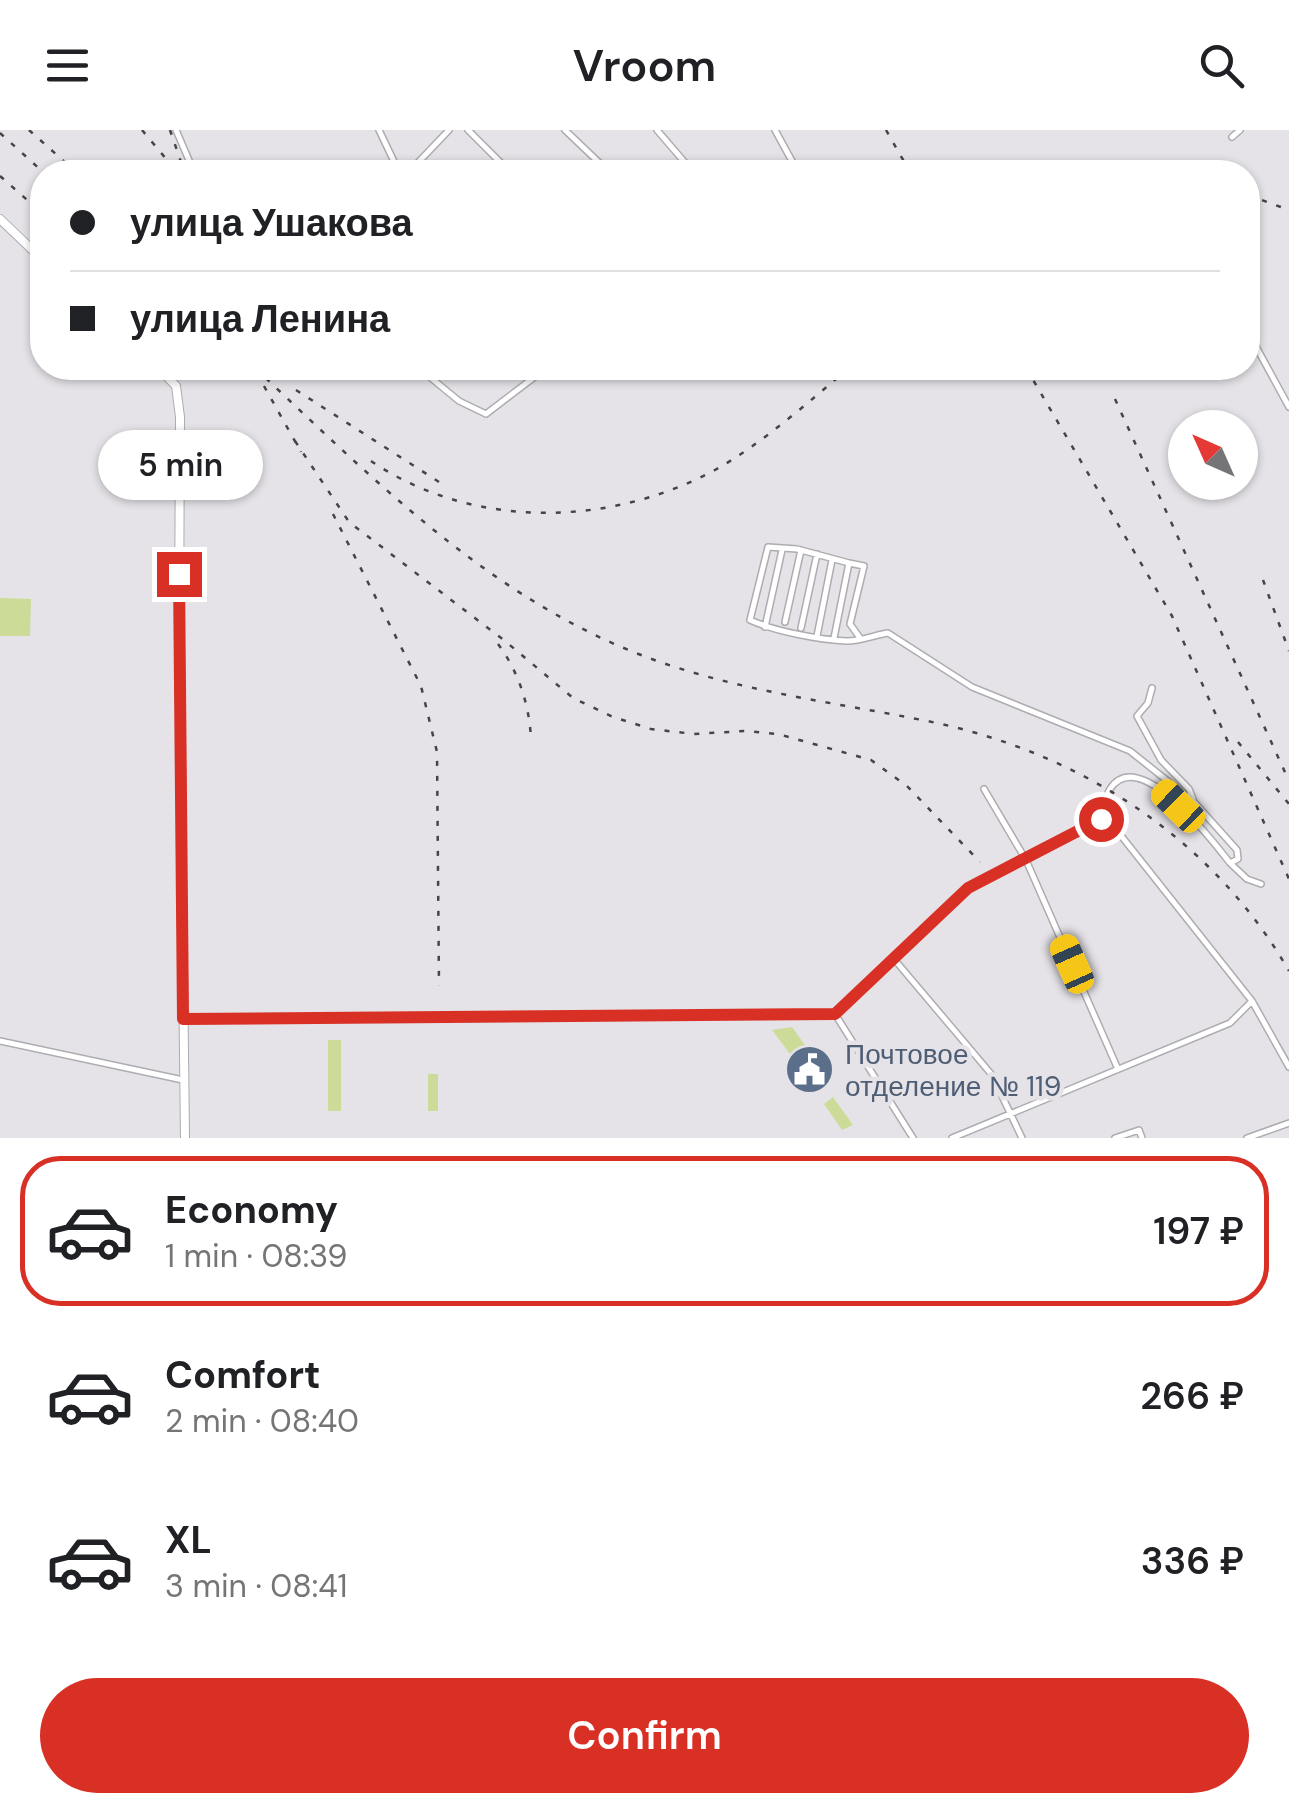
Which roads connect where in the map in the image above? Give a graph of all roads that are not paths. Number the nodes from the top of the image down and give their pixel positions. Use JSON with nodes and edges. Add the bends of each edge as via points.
{"nodes":[{"id":1,"x":176,"y":130,"type":"edge"},
{"id":2,"x":379,"y":130,"type":"edge"},
{"id":3,"x":448,"y":130,"type":"edge"},
{"id":4,"x":468,"y":130,"type":"edge"},
{"id":5,"x":565,"y":130,"type":"edge"},
{"id":6,"x":657,"y":130,"type":"edge"},
{"id":7,"x":775,"y":130,"type":"edge"},
{"id":8,"x":1240,"y":130,"type":"edge"},
{"id":9,"x":1232,"y":137,"type":"dead end"},
{"id":10,"x":189,"y":160,"type":"edge"},
{"id":11,"x":393,"y":160,"type":"edge"},
{"id":12,"x":420,"y":160,"type":"edge"},
{"id":13,"x":498,"y":160,"type":"edge"},
{"id":14,"x":596,"y":160,"type":"edge"},
{"id":15,"x":683,"y":160,"type":"edge"},
{"id":16,"x":791,"y":160,"type":"edge"},
{"id":17,"x":2,"y":224,"type":"edge"},
{"id":18,"x":30,"y":248,"type":"edge"},
{"id":19,"x":1260,"y":354,"type":"edge"},
{"id":20,"x":170,"y":380,"type":"edge"},
{"id":21,"x":434,"y":380,"type":"edge"},
{"id":22,"x":531,"y":380,"type":"edge"},
{"id":23,"x":1289,"y":407,"type":"edge"},
{"id":24,"x":782,"y":550,"type":"junction"},
{"id":25,"x":801,"y":550,"type":"junction"},
{"id":26,"x":816,"y":554,"type":"junction"},
{"id":27,"x":832,"y":559,"type":"junction"},
{"id":28,"x":849,"y":563,"type":"junction"},
{"id":29,"x":785,"y":622,"type":"dead end"},
{"id":30,"x":765,"y":627,"type":"junction"},
{"id":31,"x":802,"y":628,"type":"dead end"},
{"id":32,"x":817,"y":636,"type":"junction"},
{"id":33,"x":834,"y":638,"type":"junction"},
{"id":34,"x":860,"y":638,"type":"junction"},
{"id":35,"x":1152,"y":688,"type":"dead end"},
{"id":36,"x":984,"y":788,"type":"dead end"},
{"id":37,"x":1194,"y":802,"type":"junction"},
{"id":38,"x":1101,"y":819,"type":"junction"},
{"id":39,"x":1026,"y":860,"type":"junction"},
{"id":40,"x":1230,"y":863,"type":"junction"},
{"id":41,"x":1262,"y":884,"type":"dead end"},
{"id":42,"x":894,"y":958,"type":"junction"},
{"id":43,"x":1252,"y":1001,"type":"junction"},
{"id":44,"x":835,"y":1014,"type":"junction"},
{"id":45,"x":183,"y":1019,"type":"junction"},
{"id":46,"x":0,"y":1042,"type":"edge"},
{"id":47,"x":1118,"y":1067,"type":"junction"},
{"id":48,"x":1289,"y":1067,"type":"edge"},
{"id":49,"x":184,"y":1080,"type":"junction"},
{"id":50,"x":1010,"y":1113,"type":"junction"},
{"id":51,"x":1289,"y":1123,"type":"edge"},
{"id":52,"x":185,"y":1138,"type":"edge"},
{"id":53,"x":913,"y":1138,"type":"edge"},
{"id":54,"x":952,"y":1138,"type":"edge"},
{"id":55,"x":1022,"y":1138,"type":"edge"},
{"id":56,"x":1115,"y":1138,"type":"edge"},
{"id":57,"x":1142,"y":1138,"type":"edge"},
{"id":58,"x":1246,"y":1138,"type":"edge"}],
"edges":[{"from":1,"to":10,"type":"street"},
{"from":2,"to":11,"type":"street"},
{"from":3,"to":12,"type":"street"},
{"from":4,"to":13,"type":"street"},
{"from":5,"to":14,"type":"street"},
{"from":6,"to":15,"type":"street"},
{"from":7,"to":16,"type":"street"},
{"from":8,"to":9,"type":"street"},
{"from":17,"to":18,"type":"main road"},
{"from":19,"to":23,"type":"street"},
{"from":20,"to":45,"type":"main road","via":[[180,417]]},
{"from":21,"to":22,"type":"street","via":[[486,414]]},
{"from":24,"to":25,"type":"street"},
{"from":24,"to":30,"type":"street"},
{"from":24,"to":30,"type":"street","via":[[768,547],[750,620]]},
{"from":25,"to":26,"type":"street"},
{"from":25,"to":29,"type":"street"},
{"from":26,"to":27,"type":"street"},
{"from":26,"to":31,"type":"street"},
{"from":27,"to":28,"type":"street"},
{"from":27,"to":32,"type":"street"},
{"from":28,"to":33,"type":"street"},
{"from":28,"to":34,"type":"street","via":[[864,566],[850,624]]},
{"from":30,"to":32,"type":"street"},
{"from":32,"to":33,"type":"street"},
{"from":33,"to":34,"type":"street"},
{"from":34,"to":37,"type":"street","via":[[888,633],[972,686],[1130,751]]},
{"from":35,"to":37,"type":"street","via":[[1137,716]]},
{"from":36,"to":39,"type":"street"},
{"from":37,"to":40,"type":"street","via":[[1237,850],[1238,859]]},
{"from":38,"to":39,"type":"street"},
{"from":38,"to":40,"type":"street","via":[[1109,789],[1136,776],[1162,790]]},
{"from":38,"to":43,"type":"street","via":[[1111,823]]},
{"from":39,"to":42,"type":"street","via":[[968,888]]},
{"from":39,"to":47,"type":"street"},
{"from":40,"to":41,"type":"street"},
{"from":42,"to":44,"type":"street"},
{"from":42,"to":50,"type":"street","via":[[992,1075]]},
{"from":43,"to":47,"type":"street","via":[[1230,1022]]},
{"from":43,"to":48,"type":"street"},
{"from":44,"to":45,"type":"street"},
{"from":44,"to":53,"type":"street"},
{"from":45,"to":49,"type":"main road"},
{"from":46,"to":49,"type":"street"},
{"from":47,"to":50,"type":"street"},
{"from":49,"to":52,"type":"main road"},
{"from":50,"to":54,"type":"street"},
{"from":50,"to":55,"type":"street"},
{"from":51,"to":58,"type":"street"},
{"from":56,"to":57,"type":"street","via":[[1138,1130]]}]}
